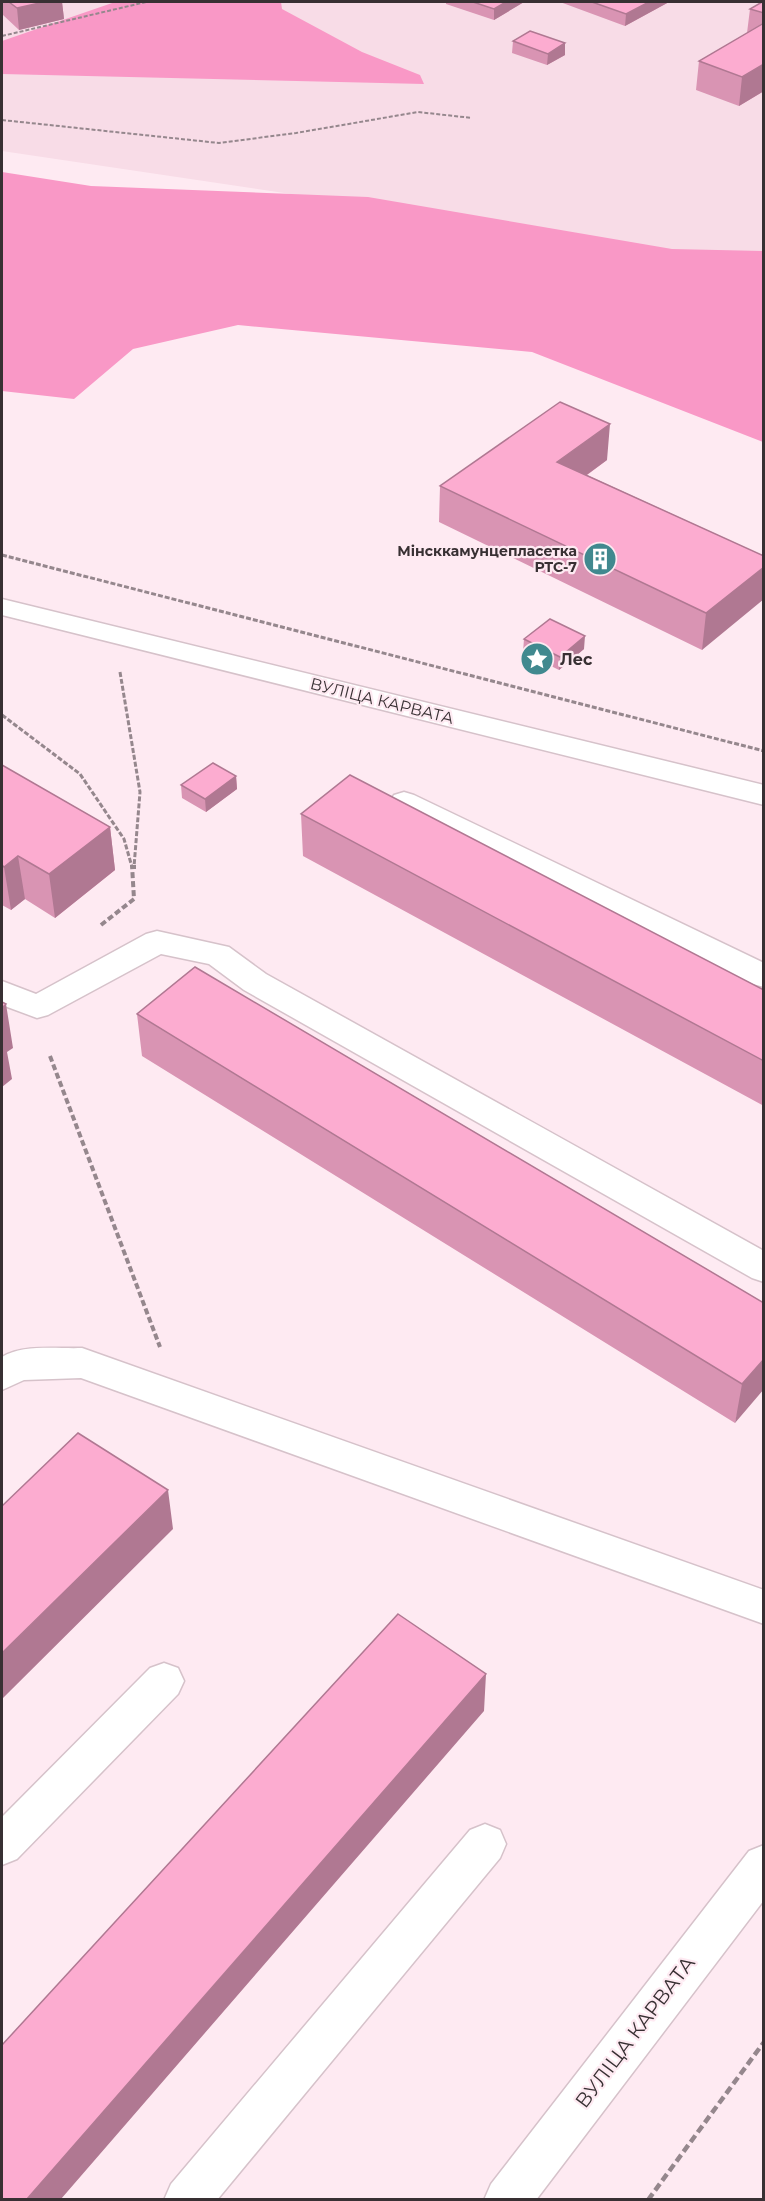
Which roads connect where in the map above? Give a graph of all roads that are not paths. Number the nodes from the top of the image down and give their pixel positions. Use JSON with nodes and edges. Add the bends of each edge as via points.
{"nodes":[{"id":1,"x":2,"y":607,"type":"edge"},
{"id":2,"x":764,"y":795,"type":"edge"},
{"id":3,"x":404,"y":802,"type":"edge"},
{"id":4,"x":764,"y":976,"type":"edge"},
{"id":5,"x":2,"y":992,"type":"edge"},
{"id":6,"x":764,"y":1268,"type":"edge"},
{"id":7,"x":2,"y":1375,"type":"edge"},
{"id":8,"x":764,"y":1607,"type":"edge"},
{"id":9,"x":164,"y":1681,"type":"dead end"},
{"id":10,"x":485,"y":1844,"type":"dead end"},
{"id":11,"x":2,"y":1845,"type":"edge"},
{"id":12,"x":764,"y":1865,"type":"edge"},
{"id":13,"x":187,"y":2199,"type":"edge"},
{"id":14,"x":507,"y":2199,"type":"edge"}],
"edges":[{"from":1,"to":2,"type":"street","name":"ВУЛІЦА КАРВАТА"},
{"from":3,"to":4,"type":"street"},
{"from":5,"to":6,"type":"street","via":[[37,1007],[157,942],[218,955],[255,982]]},
{"from":7,"to":8,"type":"street","via":[[18,1365],[82,1364]]},
{"from":9,"to":11,"type":"street"},
{"from":10,"to":13,"type":"street"},
{"from":12,"to":14,"type":"street","name":"ВУЛІЦА КАРВАТА"}]}
